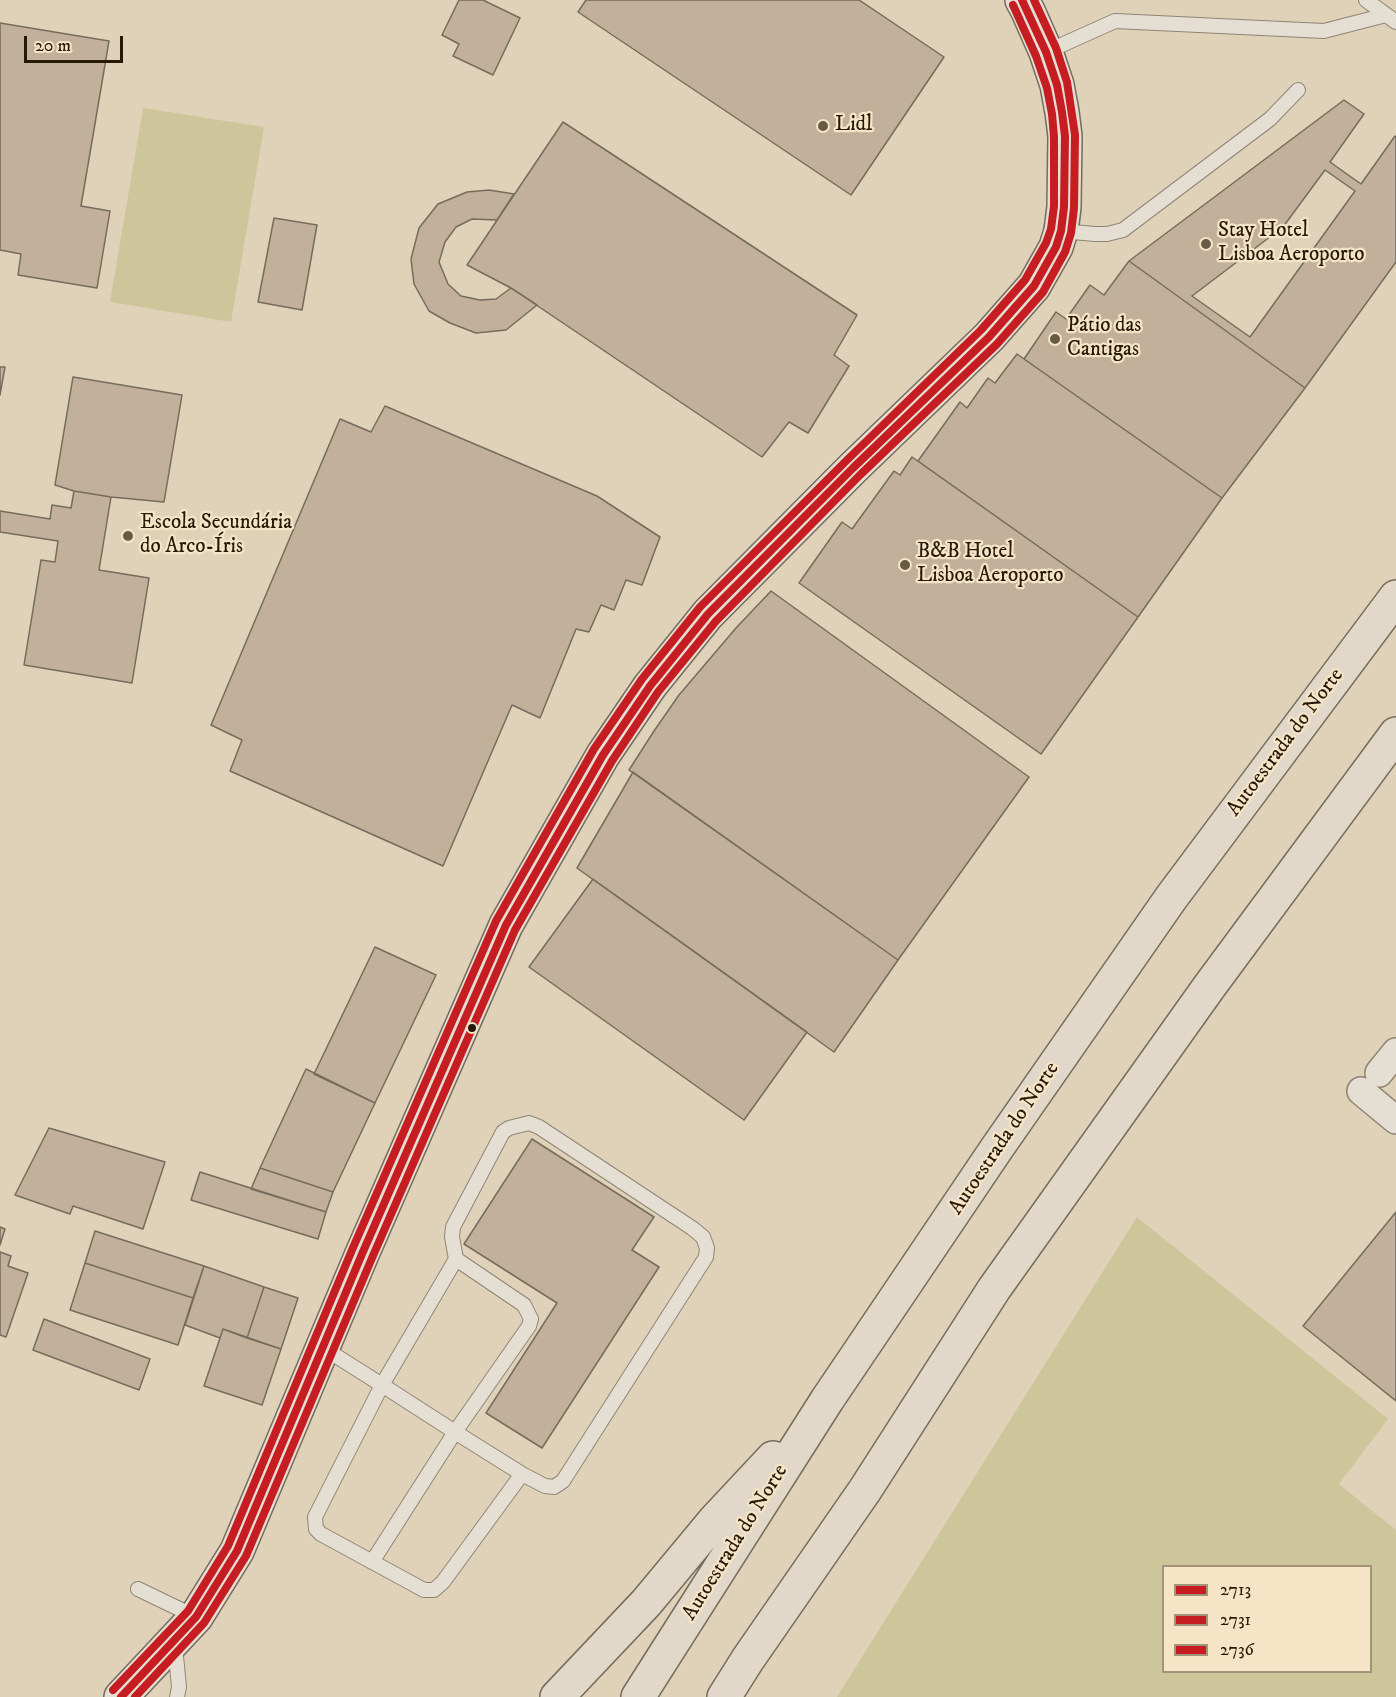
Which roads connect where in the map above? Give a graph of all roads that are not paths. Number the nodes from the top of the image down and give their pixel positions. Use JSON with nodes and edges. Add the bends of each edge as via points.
{"nodes":[{"id":1,"x":1022,"y":0,"type":"edge"},
{"id":2,"x":1366,"y":0,"type":"edge"},
{"id":3,"x":1391,"y":19,"type":"edge"},
{"id":4,"x":1046,"y":52,"type":"junction"},
{"id":5,"x":1298,"y":90,"type":"dead end"},
{"id":6,"x":1061,"y":231,"type":"junction"},
{"id":7,"x":1396,"y":597,"type":"edge"},
{"id":8,"x":1396,"y":734,"type":"edge"},
{"id":9,"x":1396,"y":1052,"type":"edge"},
{"id":10,"x":1396,"y":1120,"type":"edge"},
{"id":11,"x":456,"y":1259,"type":"junction"},
{"id":12,"x":322,"y":1347,"type":"junction"},
{"id":13,"x":382,"y":1385,"type":"junction"},
{"id":14,"x":827,"y":1400,"type":"junction"},
{"id":15,"x":455,"y":1432,"type":"junction"},
{"id":16,"x":522,"y":1474,"type":"junction"},
{"id":17,"x":372,"y":1562,"type":"junction"},
{"id":18,"x":138,"y":1589,"type":"dead end"},
{"id":19,"x":185,"y":1629,"type":"junction"},
{"id":20,"x":122,"y":1697,"type":"edge"},
{"id":21,"x":177,"y":1697,"type":"edge"},
{"id":22,"x":557,"y":1697,"type":"edge"},
{"id":23,"x":638,"y":1697,"type":"edge"},
{"id":24,"x":724,"y":1697,"type":"edge"}],
"edges":[{"from":1,"to":4,"type":"street"},
{"from":2,"to":3,"type":"lane"},
{"from":3,"to":4,"type":"lane","via":[[1324,30],[1115,21]]},
{"from":4,"to":6,"type":"street","via":[[1057,85],[1065,136]]},
{"from":5,"to":6,"type":"lane","via":[[1270,119],[1123,230],[1107,234]]},
{"from":6,"to":12,"type":"street","via":[[1034,286],[989,337],[708,614],[650,686],[603,755],[506,926]]},
{"from":7,"to":14,"type":"highway","name":"Autoestrada do Norte","via":[[1171,898]]},
{"from":8,"to":24,"type":"highway","via":[[1209,987],[994,1289],[865,1490]]},
{"from":9,"to":10,"type":"street","via":[[1370,1082]]},
{"from":11,"to":13,"type":"lane"},
{"from":11,"to":15,"type":"lane","via":[[524,1305],[531,1319]]},
{"from":11,"to":16,"type":"lane","via":[[453,1227],[503,1132],[529,1124],[539,1126],[703,1237],[706,1257],[563,1481],[554,1487],[545,1486]]},
{"from":12,"to":13,"type":"lane"},
{"from":12,"to":19,"type":"street","via":[[237,1551]]},
{"from":13,"to":15,"type":"lane"},
{"from":13,"to":17,"type":"lane","via":[[315,1517],[316,1529],[321,1534]]},
{"from":14,"to":22,"type":"highway"},
{"from":14,"to":23,"type":"highway","name":"Autoestrada do Norte"},
{"from":15,"to":16,"type":"lane"},
{"from":15,"to":17,"type":"lane"},
{"from":16,"to":17,"type":"lane","via":[[434,1590],[424,1590]]},
{"from":18,"to":19,"type":"lane"},
{"from":19,"to":20,"type":"street"},
{"from":19,"to":21,"type":"lane"}]}
